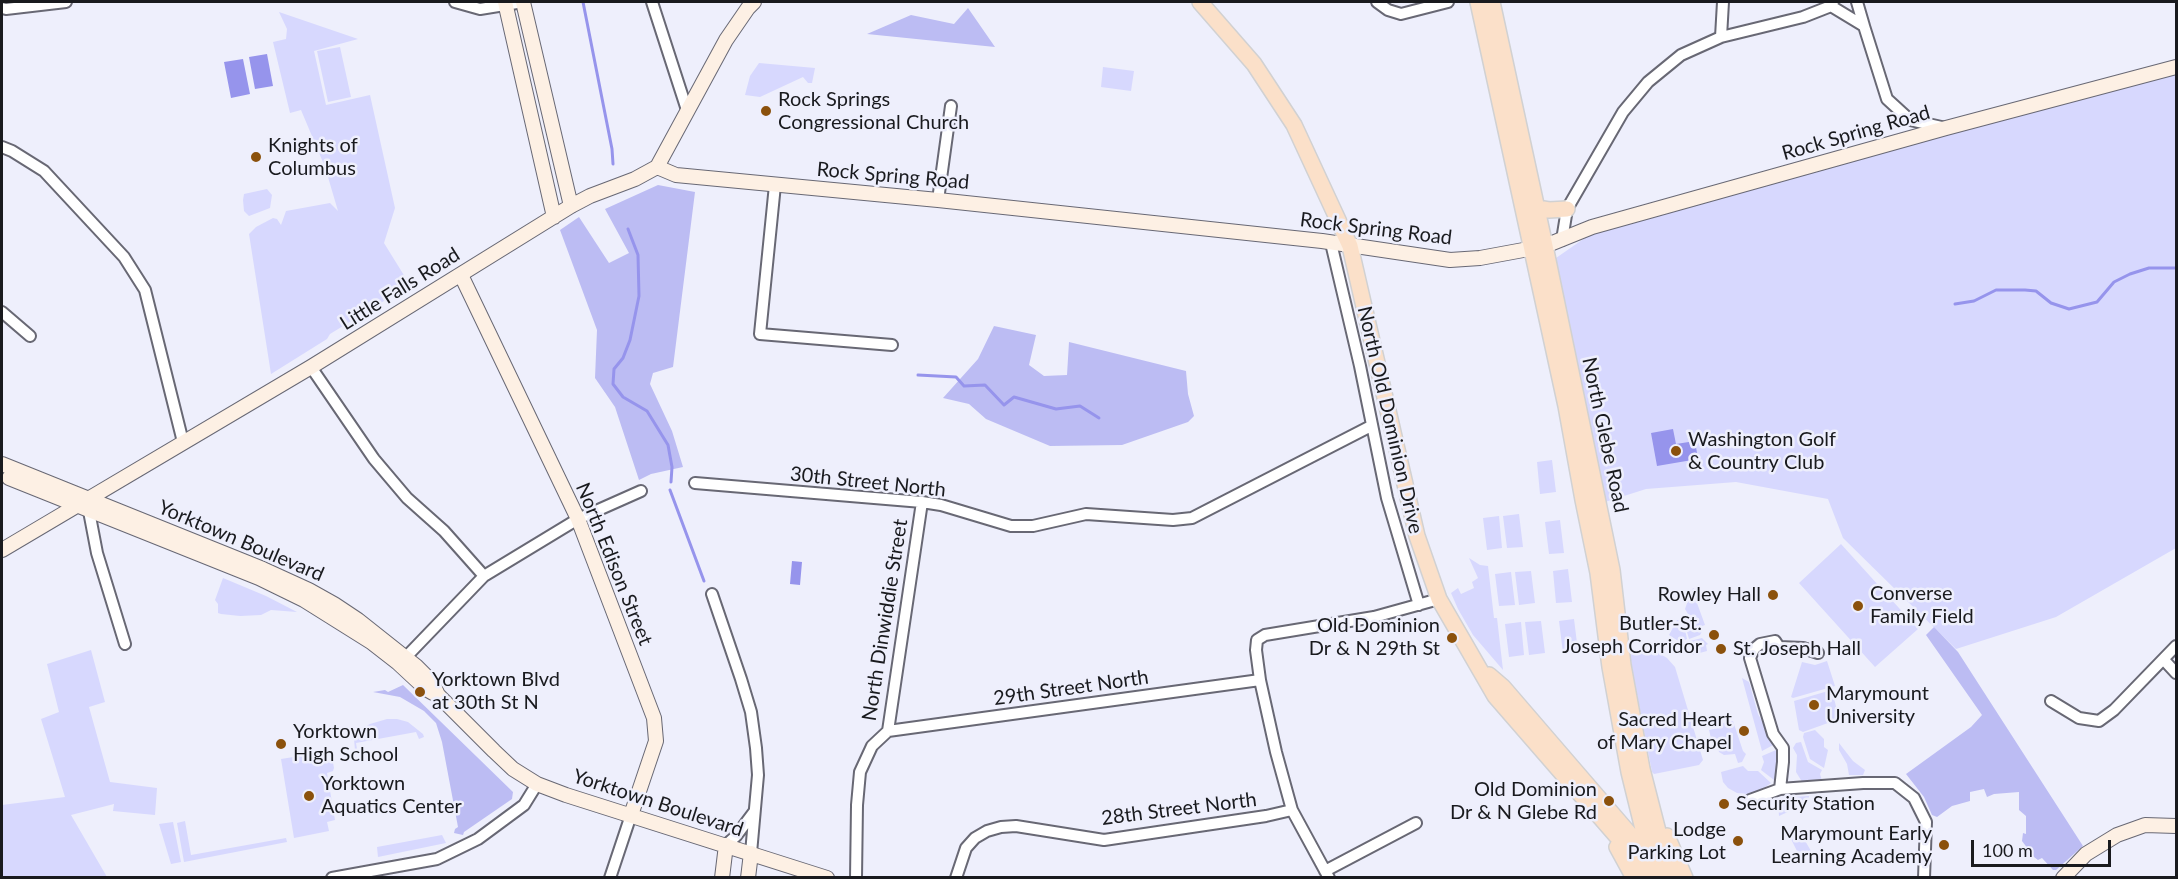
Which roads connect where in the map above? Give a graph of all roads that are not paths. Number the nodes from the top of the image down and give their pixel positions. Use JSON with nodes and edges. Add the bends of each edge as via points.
{"nodes":[{"id":1,"x":66,"y":2,"type":"edge"},
{"id":2,"x":455,"y":2,"type":"edge"},
{"id":3,"x":523,"y":2,"type":"edge"},
{"id":4,"x":652,"y":2,"type":"edge"},
{"id":5,"x":754,"y":2,"type":"edge"},
{"id":6,"x":1200,"y":2,"type":"edge"},
{"id":7,"x":1377,"y":2,"type":"edge"},
{"id":8,"x":1448,"y":2,"type":"edge"},
{"id":9,"x":1479,"y":2,"type":"edge"},
{"id":10,"x":1492,"y":2,"type":"edge"},
{"id":11,"x":1723,"y":2,"type":"edge"},
{"id":12,"x":1857,"y":2,"type":"edge"},
{"id":13,"x":505,"y":3,"type":"edge"},
{"id":14,"x":1832,"y":4,"type":"edge"},
{"id":15,"x":2,"y":8,"type":"edge"},
{"id":16,"x":1864,"y":26,"type":"junction"},
{"id":17,"x":1721,"y":37,"type":"junction"},
{"id":18,"x":2176,"y":67,"type":"edge"},
{"id":19,"x":951,"y":106,"type":"dead end"},
{"id":20,"x":687,"y":110,"type":"junction"},
{"id":21,"x":1910,"y":120,"type":"junction"},
{"id":22,"x":1946,"y":129,"type":"junction"},
{"id":23,"x":1915,"y":137,"type":"junction"},
{"id":24,"x":2,"y":147,"type":"edge"},
{"id":25,"x":657,"y":167,"type":"junction"},
{"id":26,"x":775,"y":185,"type":"junction"},
{"id":27,"x":938,"y":200,"type":"junction"},
{"id":28,"x":571,"y":206,"type":"junction"},
{"id":29,"x":1537,"y":208,"type":"junction"},
{"id":30,"x":1567,"y":209,"type":"junction"},
{"id":31,"x":554,"y":217,"type":"junction"},
{"id":32,"x":1562,"y":240,"type":"junction"},
{"id":33,"x":1331,"y":243,"type":"junction"},
{"id":34,"x":1350,"y":246,"type":"junction"},
{"id":35,"x":1539,"y":247,"type":"junction"},
{"id":36,"x":461,"y":275,"type":"junction"},
{"id":37,"x":2,"y":312,"type":"edge"},
{"id":38,"x":30,"y":336,"type":"dead end"},
{"id":39,"x":892,"y":345,"type":"dead end"},
{"id":40,"x":311,"y":367,"type":"junction"},
{"id":41,"x":1371,"y":426,"type":"junction"},
{"id":42,"x":183,"y":442,"type":"junction"},
{"id":43,"x":2,"y":464,"type":"edge"},
{"id":44,"x":2,"y":474,"type":"edge"},
{"id":45,"x":695,"y":483,"type":"dead end"},
{"id":46,"x":641,"y":491,"type":"dead end"},
{"id":47,"x":922,"y":502,"type":"junction"},
{"id":48,"x":84,"y":504,"type":"junction"},
{"id":49,"x":578,"y":519,"type":"junction"},
{"id":50,"x":2,"y":550,"type":"edge"},
{"id":51,"x":484,"y":576,"type":"junction"},
{"id":52,"x":712,"y":594,"type":"dead end"},
{"id":53,"x":1438,"y":598,"type":"junction"},
{"id":54,"x":1419,"y":605,"type":"junction"},
{"id":55,"x":125,"y":644,"type":"dead end"},
{"id":56,"x":2176,"y":646,"type":"edge"},
{"id":57,"x":1818,"y":653,"type":"dead end"},
{"id":58,"x":406,"y":657,"type":"junction"},
{"id":59,"x":2164,"y":660,"type":"junction"},
{"id":60,"x":1480,"y":667,"type":"junction"},
{"id":61,"x":2176,"y":673,"type":"edge"},
{"id":62,"x":1260,"y":680,"type":"junction"},
{"id":63,"x":438,"y":695,"type":"junction"},
{"id":64,"x":2051,"y":701,"type":"dead end"},
{"id":65,"x":888,"y":731,"type":"junction"},
{"id":66,"x":537,"y":784,"type":"junction"},
{"id":67,"x":1780,"y":789,"type":"junction"},
{"id":68,"x":1750,"y":800,"type":"dead end"},
{"id":69,"x":1651,"y":809,"type":"junction"},
{"id":70,"x":1292,"y":810,"type":"junction"},
{"id":71,"x":754,"y":812,"type":"junction"},
{"id":72,"x":631,"y":815,"type":"junction"},
{"id":73,"x":1416,"y":823,"type":"dead end"},
{"id":74,"x":2176,"y":826,"type":"edge"},
{"id":75,"x":1613,"y":832,"type":"junction"},
{"id":76,"x":726,"y":845,"type":"junction"},
{"id":77,"x":751,"y":853,"type":"junction"},
{"id":78,"x":1650,"y":858,"type":"junction"},
{"id":79,"x":376,"y":873,"type":"edge"},
{"id":80,"x":1327,"y":874,"type":"edge"},
{"id":81,"x":332,"y":878,"type":"edge"},
{"id":82,"x":610,"y":878,"type":"edge"},
{"id":83,"x":722,"y":878,"type":"edge"},
{"id":84,"x":748,"y":878,"type":"edge"},
{"id":85,"x":826,"y":878,"type":"edge"},
{"id":86,"x":856,"y":878,"type":"edge"},
{"id":87,"x":956,"y":878,"type":"edge"},
{"id":88,"x":1634,"y":878,"type":"edge"},
{"id":89,"x":1654,"y":878,"type":"edge"},
{"id":90,"x":1669,"y":878,"type":"edge"},
{"id":91,"x":1685,"y":878,"type":"edge"},
{"id":92,"x":1924,"y":878,"type":"edge"},
{"id":93,"x":2063,"y":878,"type":"edge"}],
"edges":[{"from":1,"to":15,"type":"street"},
{"from":2,"to":13,"type":"street","via":[[480,9]]},
{"from":3,"to":13,"type":"street"},
{"from":3,"to":28,"type":"street"},
{"from":4,"to":20,"type":"street"},
{"from":5,"to":20,"type":"street","via":[[726,40]]},
{"from":6,"to":34,"type":"main road","via":[[1254,64],[1294,125]]},
{"from":7,"to":8,"type":"street","via":[[1401,14]]},
{"from":9,"to":35,"type":"main road","name":"North Glebe Road"},
{"from":10,"to":29,"type":"main road","name":"North Glebe Road"},
{"from":11,"to":17,"type":"street"},
{"from":12,"to":16,"type":"street"},
{"from":13,"to":31,"type":"street"},
{"from":14,"to":16,"type":"street"},
{"from":14,"to":17,"type":"street","via":[[1803,17]]},
{"from":16,"to":21,"type":"street","via":[[1887,99]]},
{"from":17,"to":30,"type":"street","via":[[1681,56],[1648,82],[1623,112]]},
{"from":18,"to":22,"type":"street","name":"Rock Spring Road"},
{"from":19,"to":27,"type":"street"},
{"from":20,"to":25,"type":"street"},
{"from":21,"to":22,"type":"street"},
{"from":21,"to":23,"type":"street"},
{"from":22,"to":23,"type":"street","name":"Rock Spring Road"},
{"from":23,"to":32,"type":"street","name":"Rock Spring Road","via":[[1592,227]]},
{"from":24,"to":42,"type":"street","via":[[44,171],[124,257],[145,290]]},
{"from":25,"to":26,"type":"street","name":"Rock Spring Road","via":[[676,175]]},
{"from":25,"to":28,"type":"street","name":"Little Falls Road"},
{"from":26,"to":27,"type":"street","name":"Rock Spring Road"},
{"from":26,"to":39,"type":"street","via":[[760,334]]},
{"from":27,"to":33,"type":"street","name":"Rock Spring Road"},
{"from":28,"to":31,"type":"street","name":"Little Falls Road"},
{"from":29,"to":30,"type":"main road"},
{"from":29,"to":35,"type":"main road","name":"North Glebe Road"},
{"from":30,"to":32,"type":"street"},
{"from":31,"to":36,"type":"street","name":"Little Falls Road"},
{"from":32,"to":35,"type":"street","name":"Rock Spring Road"},
{"from":33,"to":34,"type":"street","name":"Rock Spring Road"},
{"from":33,"to":41,"type":"street","name":"North Old Dominion Drive"},
{"from":34,"to":35,"type":"street","name":"Rock Spring Road","via":[[1450,260]]},
{"from":34,"to":53,"type":"main road","via":[[1417,536]]},
{"from":35,"to":69,"type":"main road","name":"North Glebe Road","via":[[1612,570],[1623,665]]},
{"from":35,"to":78,"type":"main road","name":"North Glebe Road","via":[[1598,573],[1629,772]]},
{"from":36,"to":40,"type":"street","name":"Little Falls Road"},
{"from":36,"to":49,"type":"street","name":"North Edison Street"},
{"from":37,"to":38,"type":"street"},
{"from":40,"to":42,"type":"street","name":"Little Falls Road"},
{"from":40,"to":51,"type":"street","via":[[374,459]]},
{"from":41,"to":47,"type":"street","name":"30th Street North","via":[[1192,518],[1086,514],[1034,526],[1011,526]]},
{"from":41,"to":54,"type":"street","name":"North Old Dominion Drive","via":[[1387,498]]},
{"from":42,"to":48,"type":"street","name":"Little Falls Road"},
{"from":43,"to":48,"type":"street","name":"Yorktown Boulevard"},
{"from":44,"to":48,"type":"street","name":"Yorktown Boulevard"},
{"from":45,"to":47,"type":"street","name":"30th Street North"},
{"from":46,"to":49,"type":"street"},
{"from":47,"to":65,"type":"street","name":"North Dinwiddie Street"},
{"from":48,"to":50,"type":"street","name":"Little Falls Road"},
{"from":48,"to":55,"type":"street"},
{"from":48,"to":58,"type":"street","name":"Yorktown Boulevard","via":[[302,586],[358,620]]},
{"from":48,"to":63,"type":"street","name":"Yorktown Boulevard","via":[[304,600],[371,642]]},
{"from":49,"to":51,"type":"street"},
{"from":49,"to":72,"type":"street","name":"North Edison Street","via":[[654,718],[656,741]]},
{"from":51,"to":58,"type":"street"},
{"from":52,"to":71,"type":"street","via":[[751,712],[758,775]]},
{"from":53,"to":54,"type":"street"},
{"from":53,"to":60,"type":"main road"},
{"from":54,"to":62,"type":"street","via":[[1374,617],[1265,635],[1257,640]]},
{"from":56,"to":59,"type":"street"},
{"from":57,"to":67,"type":"street","via":[[1779,647],[1775,641],[1760,644],[1750,658],[1773,734],[1782,748]]},
{"from":58,"to":63,"type":"street","name":"Yorktown Boulevard","via":[[432,682]]},
{"from":59,"to":61,"type":"street"},
{"from":59,"to":64,"type":"street","via":[[2098,721],[2079,718]]},
{"from":60,"to":75,"type":"main road","via":[[1495,696]]},
{"from":60,"to":78,"type":"main road","via":[[1503,687]]},
{"from":62,"to":65,"type":"street","name":"29th Street North"},
{"from":62,"to":70,"type":"street"},
{"from":63,"to":66,"type":"street","name":"Yorktown Boulevard","via":[[513,769]]},
{"from":65,"to":86,"type":"street","name":"North Dinwiddie Street","via":[[872,746],[860,772]]},
{"from":66,"to":72,"type":"street","name":"Yorktown Boulevard"},
{"from":66,"to":79,"type":"street","via":[[525,805],[478,839],[437,859]]},
{"from":67,"to":68,"type":"street"},
{"from":67,"to":92,"type":"street","via":[[1895,783],[1914,798],[1926,822]]},
{"from":69,"to":90,"type":"main road","name":"North Glebe Road"},
{"from":69,"to":91,"type":"main road"},
{"from":70,"to":80,"type":"street"},
{"from":70,"to":87,"type":"street","name":"28th Street North","via":[[1104,840],[1001,827],[981,834],[966,848]]},
{"from":71,"to":76,"type":"street"},
{"from":71,"to":77,"type":"street"},
{"from":72,"to":76,"type":"street","name":"Yorktown Boulevard"},
{"from":72,"to":82,"type":"street","name":"North Edison Street"},
{"from":73,"to":80,"type":"street"},
{"from":74,"to":93,"type":"street","via":[[2145,825],[2117,835],[2086,854]]},
{"from":75,"to":88,"type":"main road","via":[[1616,846]]},
{"from":75,"to":89,"type":"main road"},
{"from":76,"to":77,"type":"street","name":"Yorktown Boulevard"},
{"from":76,"to":83,"type":"street"},
{"from":77,"to":84,"type":"street"},
{"from":77,"to":85,"type":"street","name":"Yorktown Boulevard"},
{"from":78,"to":89,"type":"main road","name":"North Glebe Road"},
{"from":78,"to":90,"type":"main road"},
{"from":79,"to":81,"type":"street"}]}
